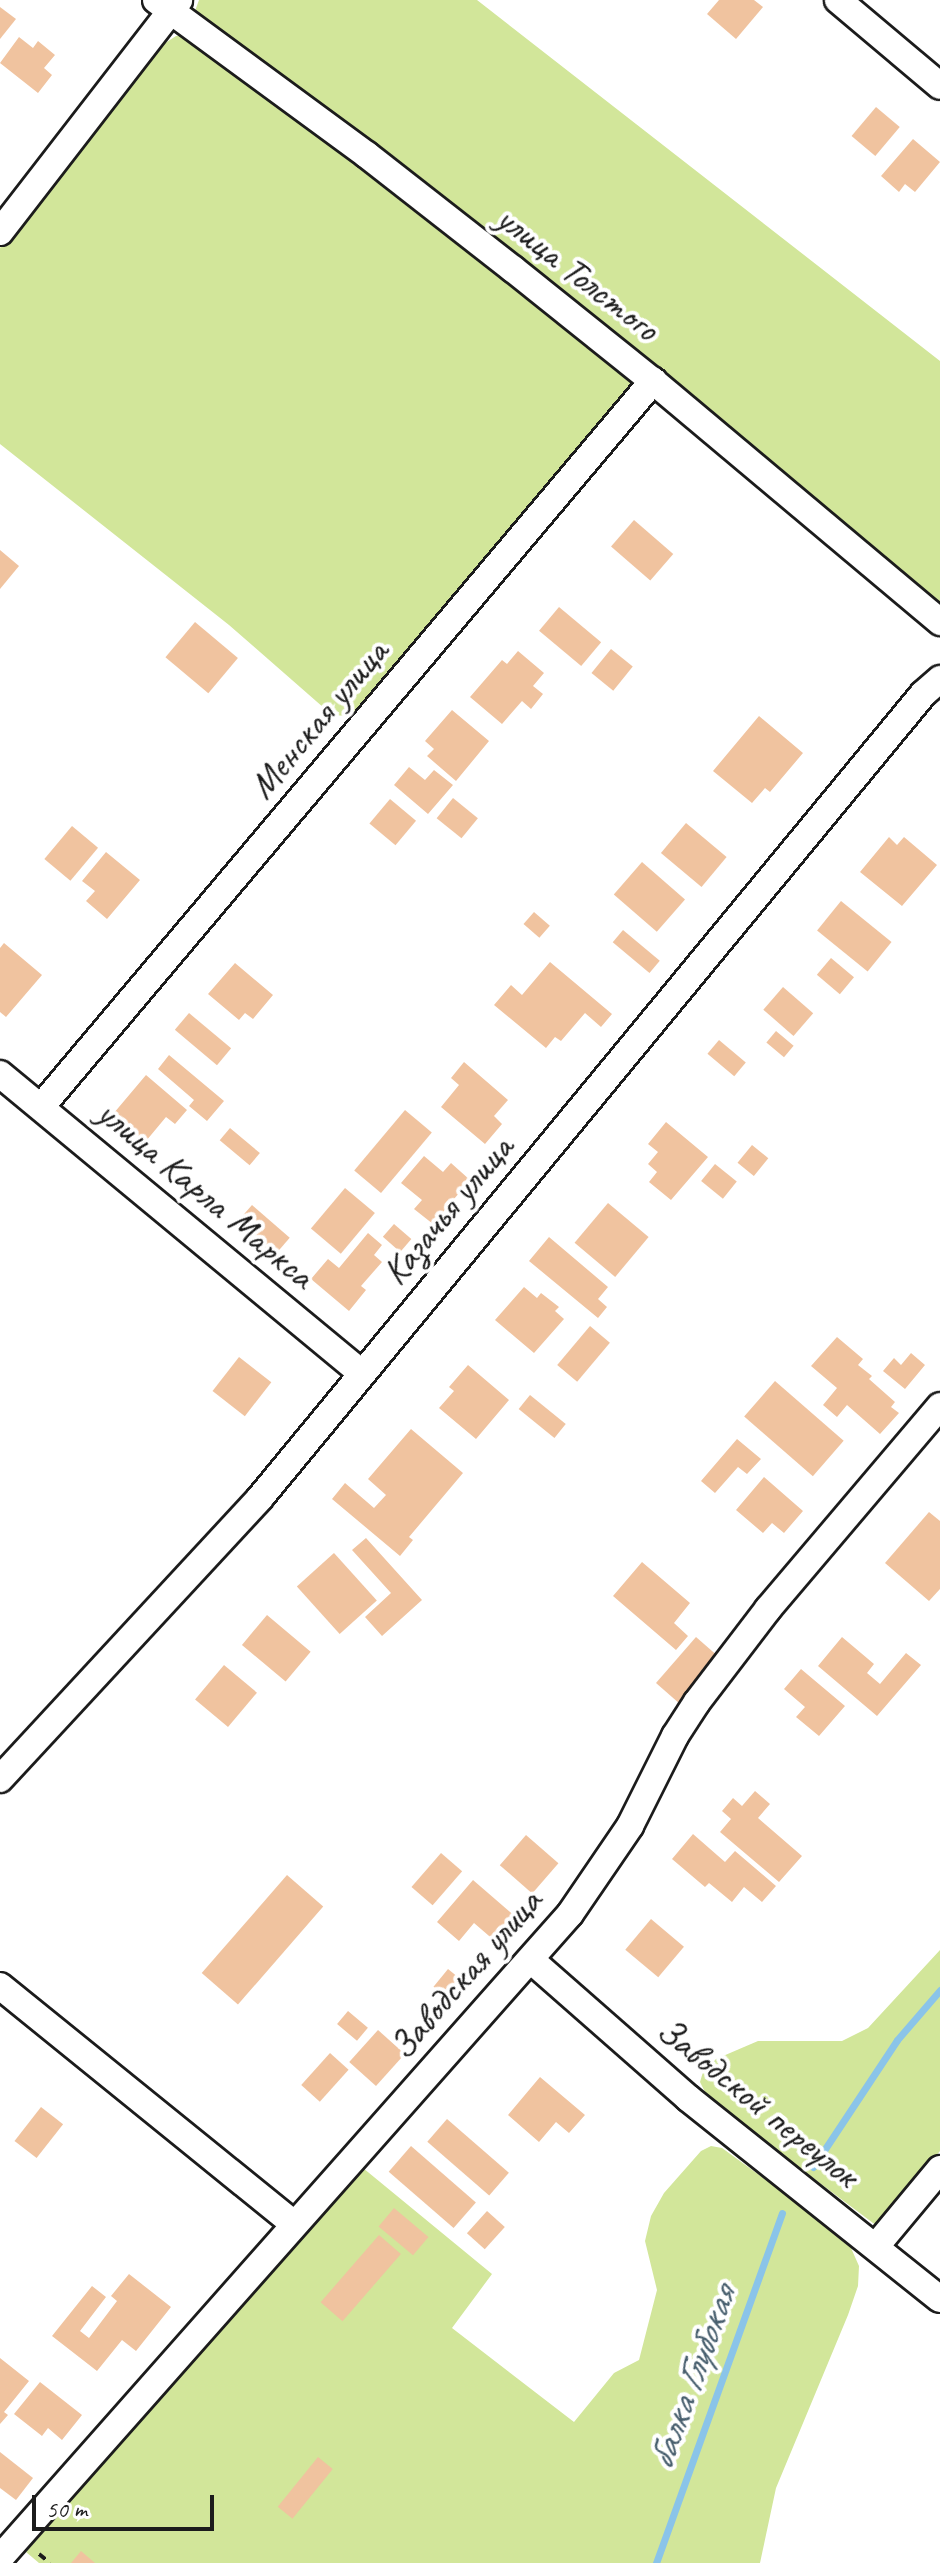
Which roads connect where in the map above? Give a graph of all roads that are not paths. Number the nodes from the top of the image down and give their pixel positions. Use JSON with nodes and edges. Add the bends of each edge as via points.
{"nodes":[{"id":1,"x":838,"y":0,"type":"edge"},
{"id":2,"x":169,"y":3,"type":"edge"},
{"id":3,"x":940,"y":86,"type":"edge"},
{"id":4,"x":0,"y":232,"type":"edge"},
{"id":5,"x":653,"y":381,"type":"junction"},
{"id":6,"x":940,"y":622,"type":"edge"},
{"id":7,"x":940,"y":679,"type":"edge"},
{"id":8,"x":0,"y":1074,"type":"edge"},
{"id":9,"x":41,"y":1107,"type":"junction"},
{"id":10,"x":362,"y":1373,"type":"junction"},
{"id":11,"x":940,"y":1406,"type":"edge"},
{"id":12,"x":0,"y":1779,"type":"edge"},
{"id":13,"x":531,"y":1960,"type":"junction"},
{"id":14,"x":0,"y":1986,"type":"edge"},
{"id":15,"x":940,"y":2169,"type":"edge"},
{"id":16,"x":294,"y":2224,"type":"junction"},
{"id":17,"x":877,"y":2245,"type":"junction"},
{"id":18,"x":940,"y":2299,"type":"edge"},
{"id":19,"x":9,"y":2529,"type":"edge"},
{"id":20,"x":0,"y":2558,"type":"edge"}],
"edges":[{"from":1,"to":3,"type":"street"},
{"from":2,"to":4,"type":"street"},
{"from":2,"to":5,"type":"street","name":"улица Толстого"},
{"from":5,"to":6,"type":"street","name":"улица Толстого"},
{"from":5,"to":9,"type":"street","name":"Менская улица"},
{"from":7,"to":10,"type":"street","name":"Казачья улица"},
{"from":8,"to":9,"type":"street","name":"улица Карла Маркса"},
{"from":9,"to":10,"type":"street","name":"улица Карла Маркса"},
{"from":10,"to":12,"type":"street","name":"Казачья улица","via":[[260,1498]]},
{"from":11,"to":13,"type":"street","name":"Заводская улица","via":[[768,1609],[697,1702],[606,1864]]},
{"from":13,"to":16,"type":"street","name":"Заводская улица"},
{"from":13,"to":17,"type":"street","name":"Заводской переулок","via":[[688,2098]]},
{"from":14,"to":16,"type":"street"},
{"from":15,"to":17,"type":"street"},
{"from":16,"to":19,"type":"street","name":"Заводская улица"},
{"from":17,"to":18,"type":"street","name":"Заводской переулок"},
{"from":19,"to":20,"type":"street","name":"Заводская улица"}]}
